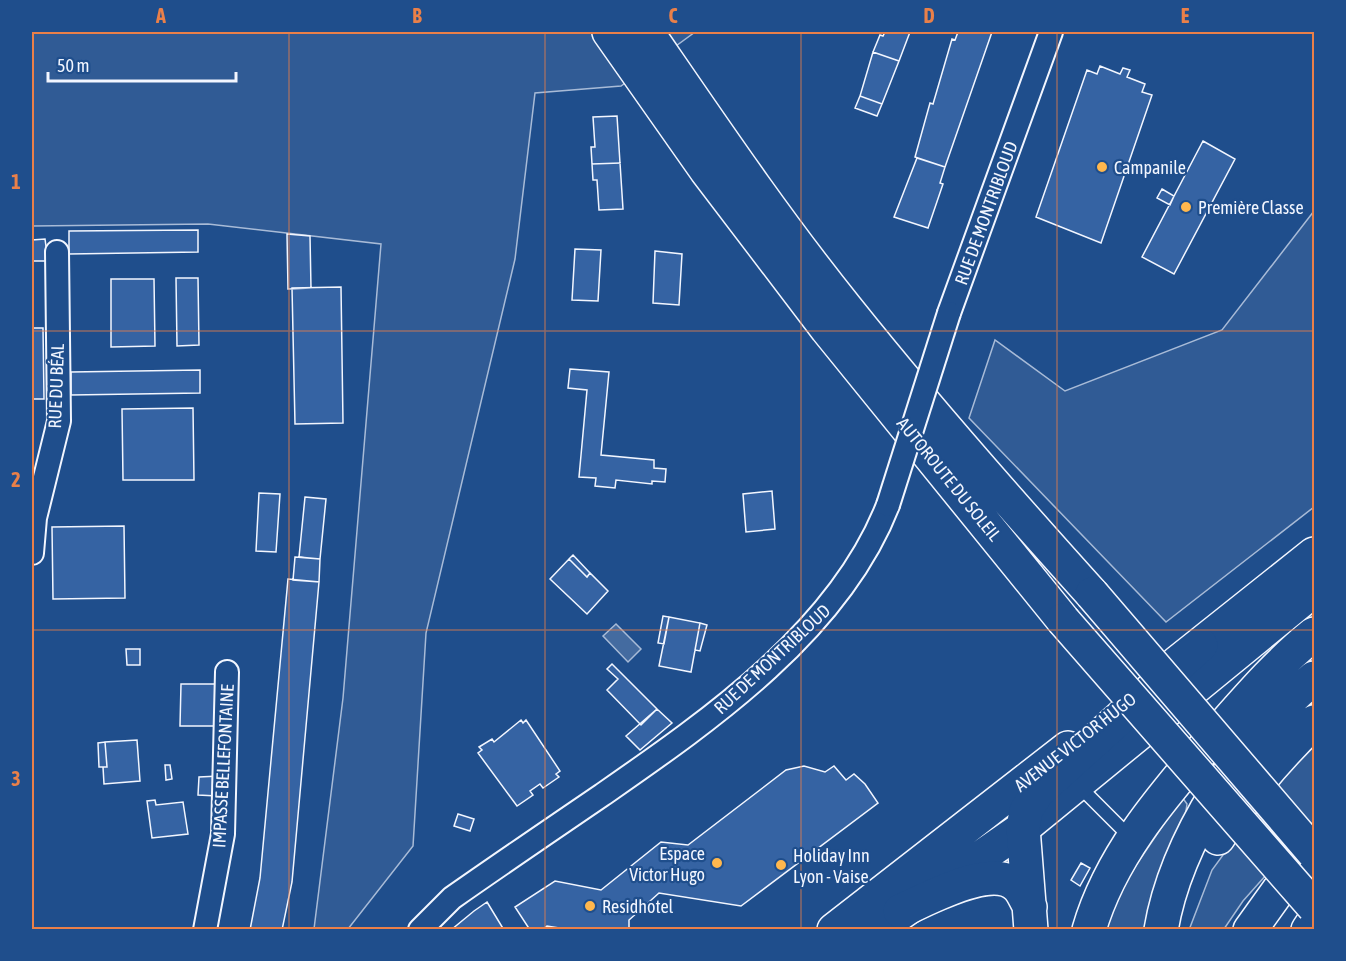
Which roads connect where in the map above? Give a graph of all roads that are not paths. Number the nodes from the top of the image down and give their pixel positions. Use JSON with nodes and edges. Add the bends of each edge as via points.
{"nodes":[{"id":1,"x":609,"y":32,"type":"edge"},
{"id":2,"x":647,"y":32,"type":"edge"},
{"id":3,"x":1051,"y":32,"type":"edge"},
{"id":4,"x":57,"y":252,"type":"dead end"},
{"id":5,"x":32,"y":553,"type":"edge"},
{"id":6,"x":1314,"y":554,"type":"edge"},
{"id":7,"x":1314,"y":590,"type":"edge"},
{"id":8,"x":1314,"y":634,"type":"edge"},
{"id":9,"x":1201,"y":645,"type":"junction"},
{"id":10,"x":227,"y":672,"type":"dead end"},
{"id":11,"x":1314,"y":678,"type":"edge"},
{"id":12,"x":1314,"y":722,"type":"edge"},
{"id":13,"x":1077,"y":784,"type":"junction"},
{"id":14,"x":1023,"y":828,"type":"junction"},
{"id":15,"x":1133,"y":840,"type":"junction"},
{"id":16,"x":1314,"y":853,"type":"edge"},
{"id":17,"x":1314,"y":907,"type":"edge"},
{"id":18,"x":1030,"y":918,"type":"edge"},
{"id":19,"x":888,"y":921,"type":"edge"},
{"id":20,"x":1314,"y":921,"type":"edge"},
{"id":21,"x":205,"y":930,"type":"edge"},
{"id":22,"x":420,"y":930,"type":"edge"},
{"id":23,"x":834,"y":930,"type":"edge"},
{"id":24,"x":1089,"y":930,"type":"edge"},
{"id":25,"x":1161,"y":930,"type":"edge"},
{"id":26,"x":1173,"y":930,"type":"edge"},
{"id":27,"x":1250,"y":930,"type":"edge"},
{"id":28,"x":1308,"y":930,"type":"edge"}],
"edges":[{"from":1,"to":17,"type":"main road","name":"AUTOROUTE DU SOLEIL","bridge":true,"via":[[706,170],[827,330],[1064,620]]},
{"from":2,"to":16,"type":"main road","name":"AUTOROUTE DU SOLEIL","bridge":true,"via":[[725,146],[844,306],[966,454]]},
{"from":3,"to":22,"type":"street","name":"RUE DE MONTRIBLOUD","bridge":true,"via":[[948,313],[875,540],[829,608],[767,668],[687,736],[452,898]]},
{"from":4,"to":5,"type":"street","name":"RUE DU BÉAL","via":[[59,421],[35,518]]},
{"from":6,"to":9,"type":"main road","name":"AVENUE VICTOR HUGO"},
{"from":7,"to":13,"type":"main road","name":"AVENUE VICTOR HUGO"},
{"from":8,"to":15,"type":"main road","via":[[1247,698],[1162,798]]},
{"from":9,"to":14,"type":"main road","via":[[1037,793],[1026,811]]},
{"from":9,"to":23,"type":"main road","name":"AVENUE VICTOR HUGO"},
{"from":10,"to":21,"type":"street","name":"IMPASSE BELLEFONTAINE","via":[[223,834]]},
{"from":11,"to":25,"type":"main road","via":[[1259,735],[1220,788],[1172,887]]},
{"from":12,"to":26,"type":"main road","via":[[1236,809],[1188,890]]},
{"from":13,"to":14,"type":"main road","name":"AVENUE VICTOR HUGO"},
{"from":13,"to":15,"type":"lane"},
{"from":14,"to":18,"type":"main road"},
{"from":14,"to":19,"type":"main road","name":"AVENUE VICTOR HUGO"},
{"from":15,"to":24,"type":"main road","via":[[1118,862]]},
{"from":16,"to":27,"type":"main road","via":[[1278,891]]},
{"from":18,"to":19,"type":"main road","via":[[1018,887],[1001,878],[991,878],[969,882]]},
{"from":20,"to":28,"type":"main road"}]}
